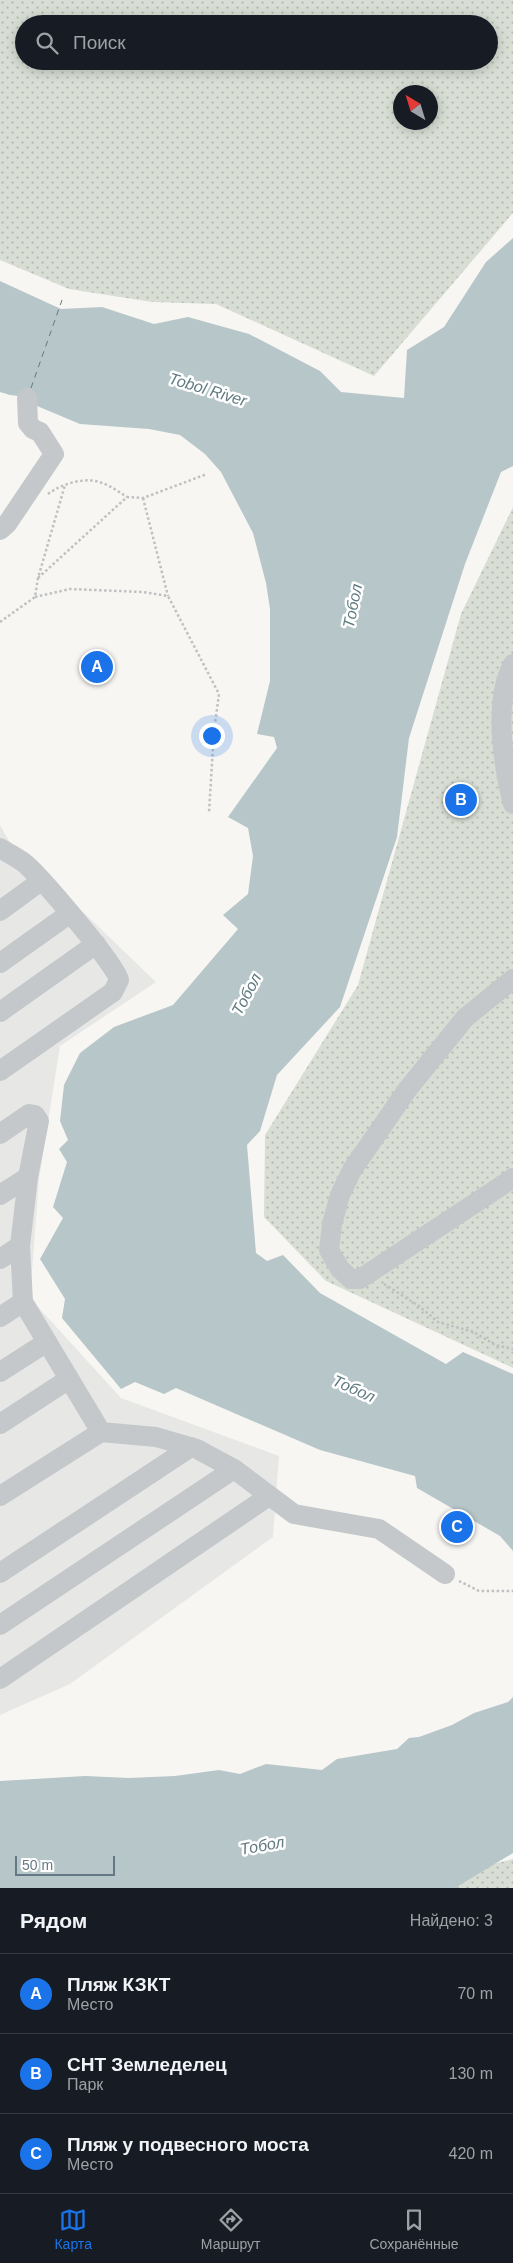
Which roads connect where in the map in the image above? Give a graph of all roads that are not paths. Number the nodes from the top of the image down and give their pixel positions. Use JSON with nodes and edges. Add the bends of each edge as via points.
{"nodes":[{"id":1,"x":27,"y":398,"type":"dead end"},
{"id":2,"x":0,"y":530,"type":"edge"},
{"id":3,"x":513,"y":664,"type":"edge"},
{"id":4,"x":513,"y":804,"type":"edge"},
{"id":5,"x":0,"y":848,"type":"edge"},
{"id":6,"x":41,"y":881,"type":"junction"},
{"id":7,"x":0,"y":911,"type":"edge"},
{"id":8,"x":69,"y":914,"type":"junction"},
{"id":9,"x":96,"y":944,"type":"junction"},
{"id":10,"x":0,"y":963,"type":"edge"},
{"id":11,"x":513,"y":979,"type":"edge"},
{"id":12,"x":0,"y":1012,"type":"edge"},
{"id":13,"x":0,"y":1072,"type":"edge"},
{"id":14,"x":0,"y":1134,"type":"edge"},
{"id":15,"x":28,"y":1177,"type":"junction"},
{"id":16,"x":513,"y":1178,"type":"edge"},
{"id":17,"x":0,"y":1195,"type":"edge"},
{"id":18,"x":20,"y":1246,"type":"junction"},
{"id":19,"x":0,"y":1259,"type":"edge"},
{"id":20,"x":23,"y":1302,"type":"junction"},
{"id":21,"x":0,"y":1317,"type":"edge"},
{"id":22,"x":47,"y":1342,"type":"junction"},
{"id":23,"x":0,"y":1372,"type":"edge"},
{"id":24,"x":69,"y":1379,"type":"junction"},
{"id":25,"x":0,"y":1424,"type":"edge"},
{"id":26,"x":102,"y":1432,"type":"junction"},
{"id":27,"x":191,"y":1447,"type":"junction"},
{"id":28,"x":234,"y":1469,"type":"junction"},
{"id":29,"x":0,"y":1496,"type":"edge"},
{"id":30,"x":269,"y":1496,"type":"junction"},
{"id":31,"x":0,"y":1574,"type":"edge"},
{"id":32,"x":445,"y":1574,"type":"road end"},
{"id":33,"x":0,"y":1625,"type":"edge"},
{"id":34,"x":0,"y":1679,"type":"edge"}],
"edges":[{"from":1,"to":2,"type":"street","via":[[28,423],[40,432],[54,454]]},
{"from":3,"to":4,"type":"street","via":[[501,699],[508,783]]},
{"from":5,"to":6,"type":"street","via":[[24,863]]},
{"from":6,"to":7,"type":"street"},
{"from":6,"to":8,"type":"street"},
{"from":8,"to":9,"type":"street"},
{"from":8,"to":10,"type":"street"},
{"from":9,"to":12,"type":"street"},
{"from":9,"to":13,"type":"street","via":[[119,975],[118,987]]},
{"from":11,"to":16,"type":"street","via":[[465,1018],[407,1090],[352,1170],[340,1195],[329,1250],[340,1269],[351,1279],[360,1279]]},
{"from":14,"to":15,"type":"street","via":[[29,1114],[35,1115],[38,1121]]},
{"from":15,"to":17,"type":"street"},
{"from":15,"to":18,"type":"street"},
{"from":18,"to":19,"type":"street"},
{"from":18,"to":20,"type":"street"},
{"from":20,"to":21,"type":"street"},
{"from":20,"to":22,"type":"street"},
{"from":22,"to":23,"type":"street"},
{"from":22,"to":24,"type":"street"},
{"from":24,"to":25,"type":"street"},
{"from":24,"to":26,"type":"street"},
{"from":26,"to":27,"type":"street","via":[[156,1437]]},
{"from":26,"to":29,"type":"street"},
{"from":27,"to":28,"type":"street"},
{"from":27,"to":31,"type":"street"},
{"from":28,"to":30,"type":"street"},
{"from":28,"to":33,"type":"street"},
{"from":30,"to":32,"type":"street","via":[[294,1514],[379,1529]]},
{"from":30,"to":34,"type":"street"}]}
